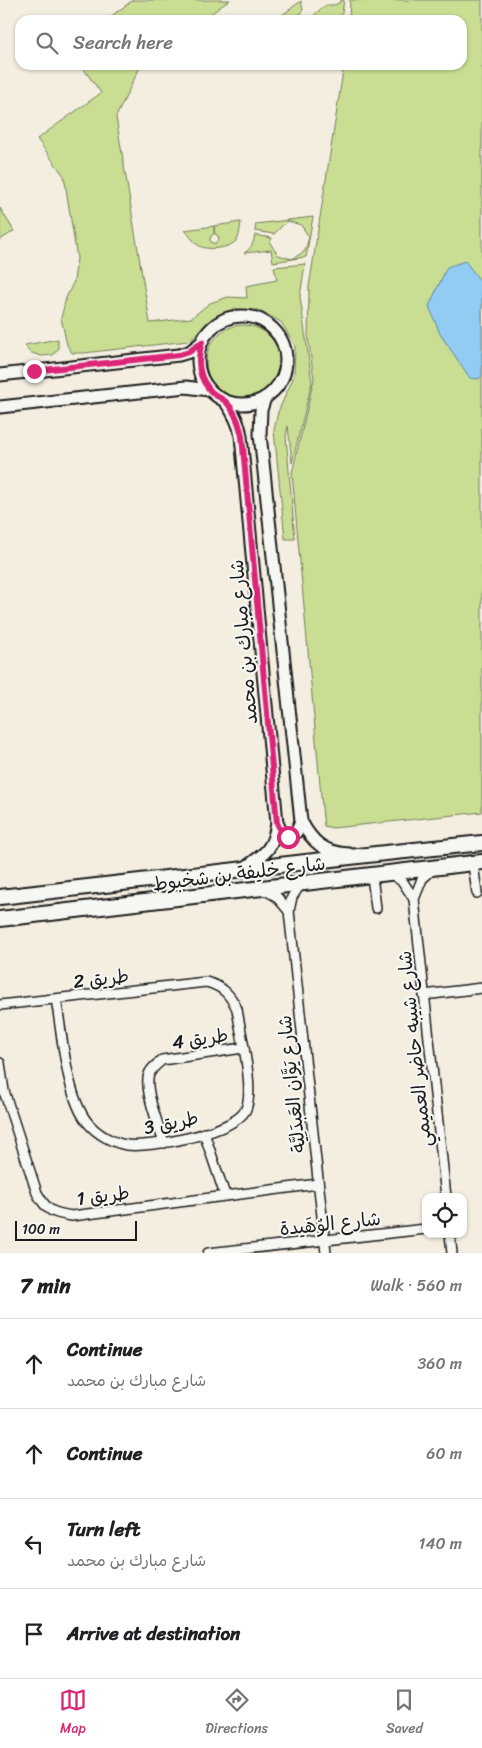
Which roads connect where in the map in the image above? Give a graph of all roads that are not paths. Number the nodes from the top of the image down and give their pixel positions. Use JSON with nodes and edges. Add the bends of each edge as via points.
{"nodes":[{"id":1,"x":202,"y":342,"type":"junction"},
{"id":2,"x":0,"y":375,"type":"edge"},
{"id":3,"x":209,"y":390,"type":"junction"},
{"id":4,"x":266,"y":398,"type":"junction"},
{"id":5,"x":225,"y":401,"type":"junction"},
{"id":6,"x":0,"y":407,"type":"edge"},
{"id":7,"x":301,"y":821,"type":"junction"},
{"id":8,"x":277,"y":823,"type":"junction"},
{"id":9,"x":482,"y":843,"type":"edge"},
{"id":10,"x":376,"y":854,"type":"junction"},
{"id":11,"x":477,"y":863,"type":"edge"},
{"id":12,"x":433,"y":868,"type":"junction"},
{"id":13,"x":241,"y":870,"type":"junction"},
{"id":14,"x":392,"y":874,"type":"junction"},
{"id":15,"x":372,"y":876,"type":"junction"},
{"id":16,"x":300,"y":885,"type":"junction"},
{"id":17,"x":263,"y":889,"type":"junction"},
{"id":18,"x":476,"y":893,"type":"edge"},
{"id":19,"x":0,"y":898,"type":"edge"},
{"id":20,"x":414,"y":899,"type":"junction"},
{"id":21,"x":376,"y":908,"type":"dead end"},
{"id":22,"x":289,"y":911,"type":"junction"},
{"id":23,"x":0,"y":919,"type":"edge"},
{"id":24,"x":206,"y":982,"type":"joint"},
{"id":25,"x":482,"y":988,"type":"edge"},
{"id":26,"x":424,"y":995,"type":"junction"},
{"id":27,"x":56,"y":999,"type":"junction"},
{"id":28,"x":0,"y":1005,"type":"edge"},
{"id":29,"x":243,"y":1048,"type":"junction"},
{"id":30,"x":0,"y":1063,"type":"edge"},
{"id":31,"x":204,"y":1133,"type":"junction"},
{"id":32,"x":164,"y":1143,"type":"junction"},
{"id":33,"x":318,"y":1184,"type":"junction"},
{"id":34,"x":446,"y":1193,"type":"edge"},
{"id":35,"x":225,"y":1195,"type":"junction"},
{"id":36,"x":422,"y":1229,"type":"edge"},
{"id":37,"x":450,"y":1238,"type":"edge"},
{"id":38,"x":324,"y":1241,"type":"junction"},
{"id":39,"x":208,"y":1253,"type":"edge"},
{"id":40,"x":326,"y":1253,"type":"edge"},
{"id":41,"x":452,"y":1253,"type":"edge"}],
"edges":[{"from":1,"to":2,"type":"street","via":[[179,355]]},
{"from":1,"to":3,"type":"street","via":[[198,367]]},
{"from":1,"to":4,"type":"street","via":[[210,329],[222,320],[252,316],[266,322],[277,332],[287,360],[281,381]]},
{"from":3,"to":5,"type":"street"},
{"from":3,"to":6,"type":"street","via":[[186,387]]},
{"from":4,"to":5,"type":"street","via":[[252,403]]},
{"from":4,"to":7,"type":"street","name":"شارع مبارك بن محمد","via":[[261,410],[260,434]]},
{"from":5,"to":8,"type":"street","name":"شارع مبارك بن محمد","via":[[239,423],[242,436]]},
{"from":7,"to":8,"type":"street","via":[[293,836],[288,837]]},
{"from":7,"to":10,"type":"street","name":"شارع مبارك بن محمد","via":[[313,840],[329,851]]},
{"from":8,"to":13,"type":"street","name":"شارع مبارك بن محمد","via":[[275,838],[267,851]]},
{"from":9,"to":10,"type":"main road","name":"شارع خليفة بن شخبوط"},
{"from":10,"to":13,"type":"main road","name":"شارع خليفة بن شخبوط"},
{"from":11,"to":12,"type":"main road","name":"شارع خليفة بن شخبوط"},
{"from":11,"to":18,"type":"street"},
{"from":12,"to":14,"type":"main road","name":"شارع خليفة بن شخبوط"},
{"from":12,"to":20,"type":"street","via":[[422,879]]},
{"from":13,"to":19,"type":"main road","name":"شارع خليفة بن شخبوط"},
{"from":14,"to":15,"type":"main road","name":"شارع خليفة بن شخبوط"},
{"from":14,"to":20,"type":"street","via":[[403,882]]},
{"from":15,"to":16,"type":"main road","name":"شارع خليفة بن شخبوط"},
{"from":15,"to":21,"type":"street"},
{"from":16,"to":17,"type":"main road","name":"شارع خليفة بن شخبوط"},
{"from":16,"to":22,"type":"street","name":"شارع يَوَّان العَبدَلِيَّة","via":[[292,897]]},
{"from":17,"to":22,"type":"street","via":[[276,896]]},
{"from":17,"to":23,"type":"main road","name":"شارع خليفة بن شخبوط"},
{"from":20,"to":26,"type":"street","name":"شارع شيبه حاضر العميمي"},
{"from":22,"to":33,"type":"street","name":"شارع يَوَّان العَبدَلِيَّة"},
{"from":24,"to":27,"type":"street","name":"طريق 2"},
{"from":24,"to":29,"type":"street","name":"طريق 3","via":[[224,990],[232,999]]},
{"from":25,"to":26,"type":"street"},
{"from":26,"to":34,"type":"street","name":"شارع شيبه حاضر العميمي"},
{"from":27,"to":28,"type":"street","name":"طريق 2"},
{"from":27,"to":32,"type":"street","name":"طريق 3","via":[[70,1080],[87,1122],[99,1134],[126,1145]]},
{"from":29,"to":31,"type":"street","name":"طريق 3","via":[[249,1086],[245,1110],[225,1126]]},
{"from":29,"to":32,"type":"street","name":"طريق 4","via":[[162,1060],[153,1067],[148,1078],[150,1098]]},
{"from":30,"to":35,"type":"street","name":"طريق 1","via":[[4,1091],[34,1186],[43,1204],[53,1213],[72,1216]]},
{"from":31,"to":32,"type":"street","name":"طريق 3"},
{"from":31,"to":35,"type":"street"},
{"from":33,"to":35,"type":"street","name":"طريق 1"},
{"from":33,"to":38,"type":"street","name":"شارع يَوَّان العَبدَلِيَّة"},
{"from":36,"to":38,"type":"street","name":"شارع الوُهَيدة"},
{"from":37,"to":41,"type":"street"},
{"from":38,"to":39,"type":"street","name":"شارع الوُهَيدة"},
{"from":38,"to":40,"type":"street","name":"شارع يَوَّان العَبدَلِيَّة"}]}
